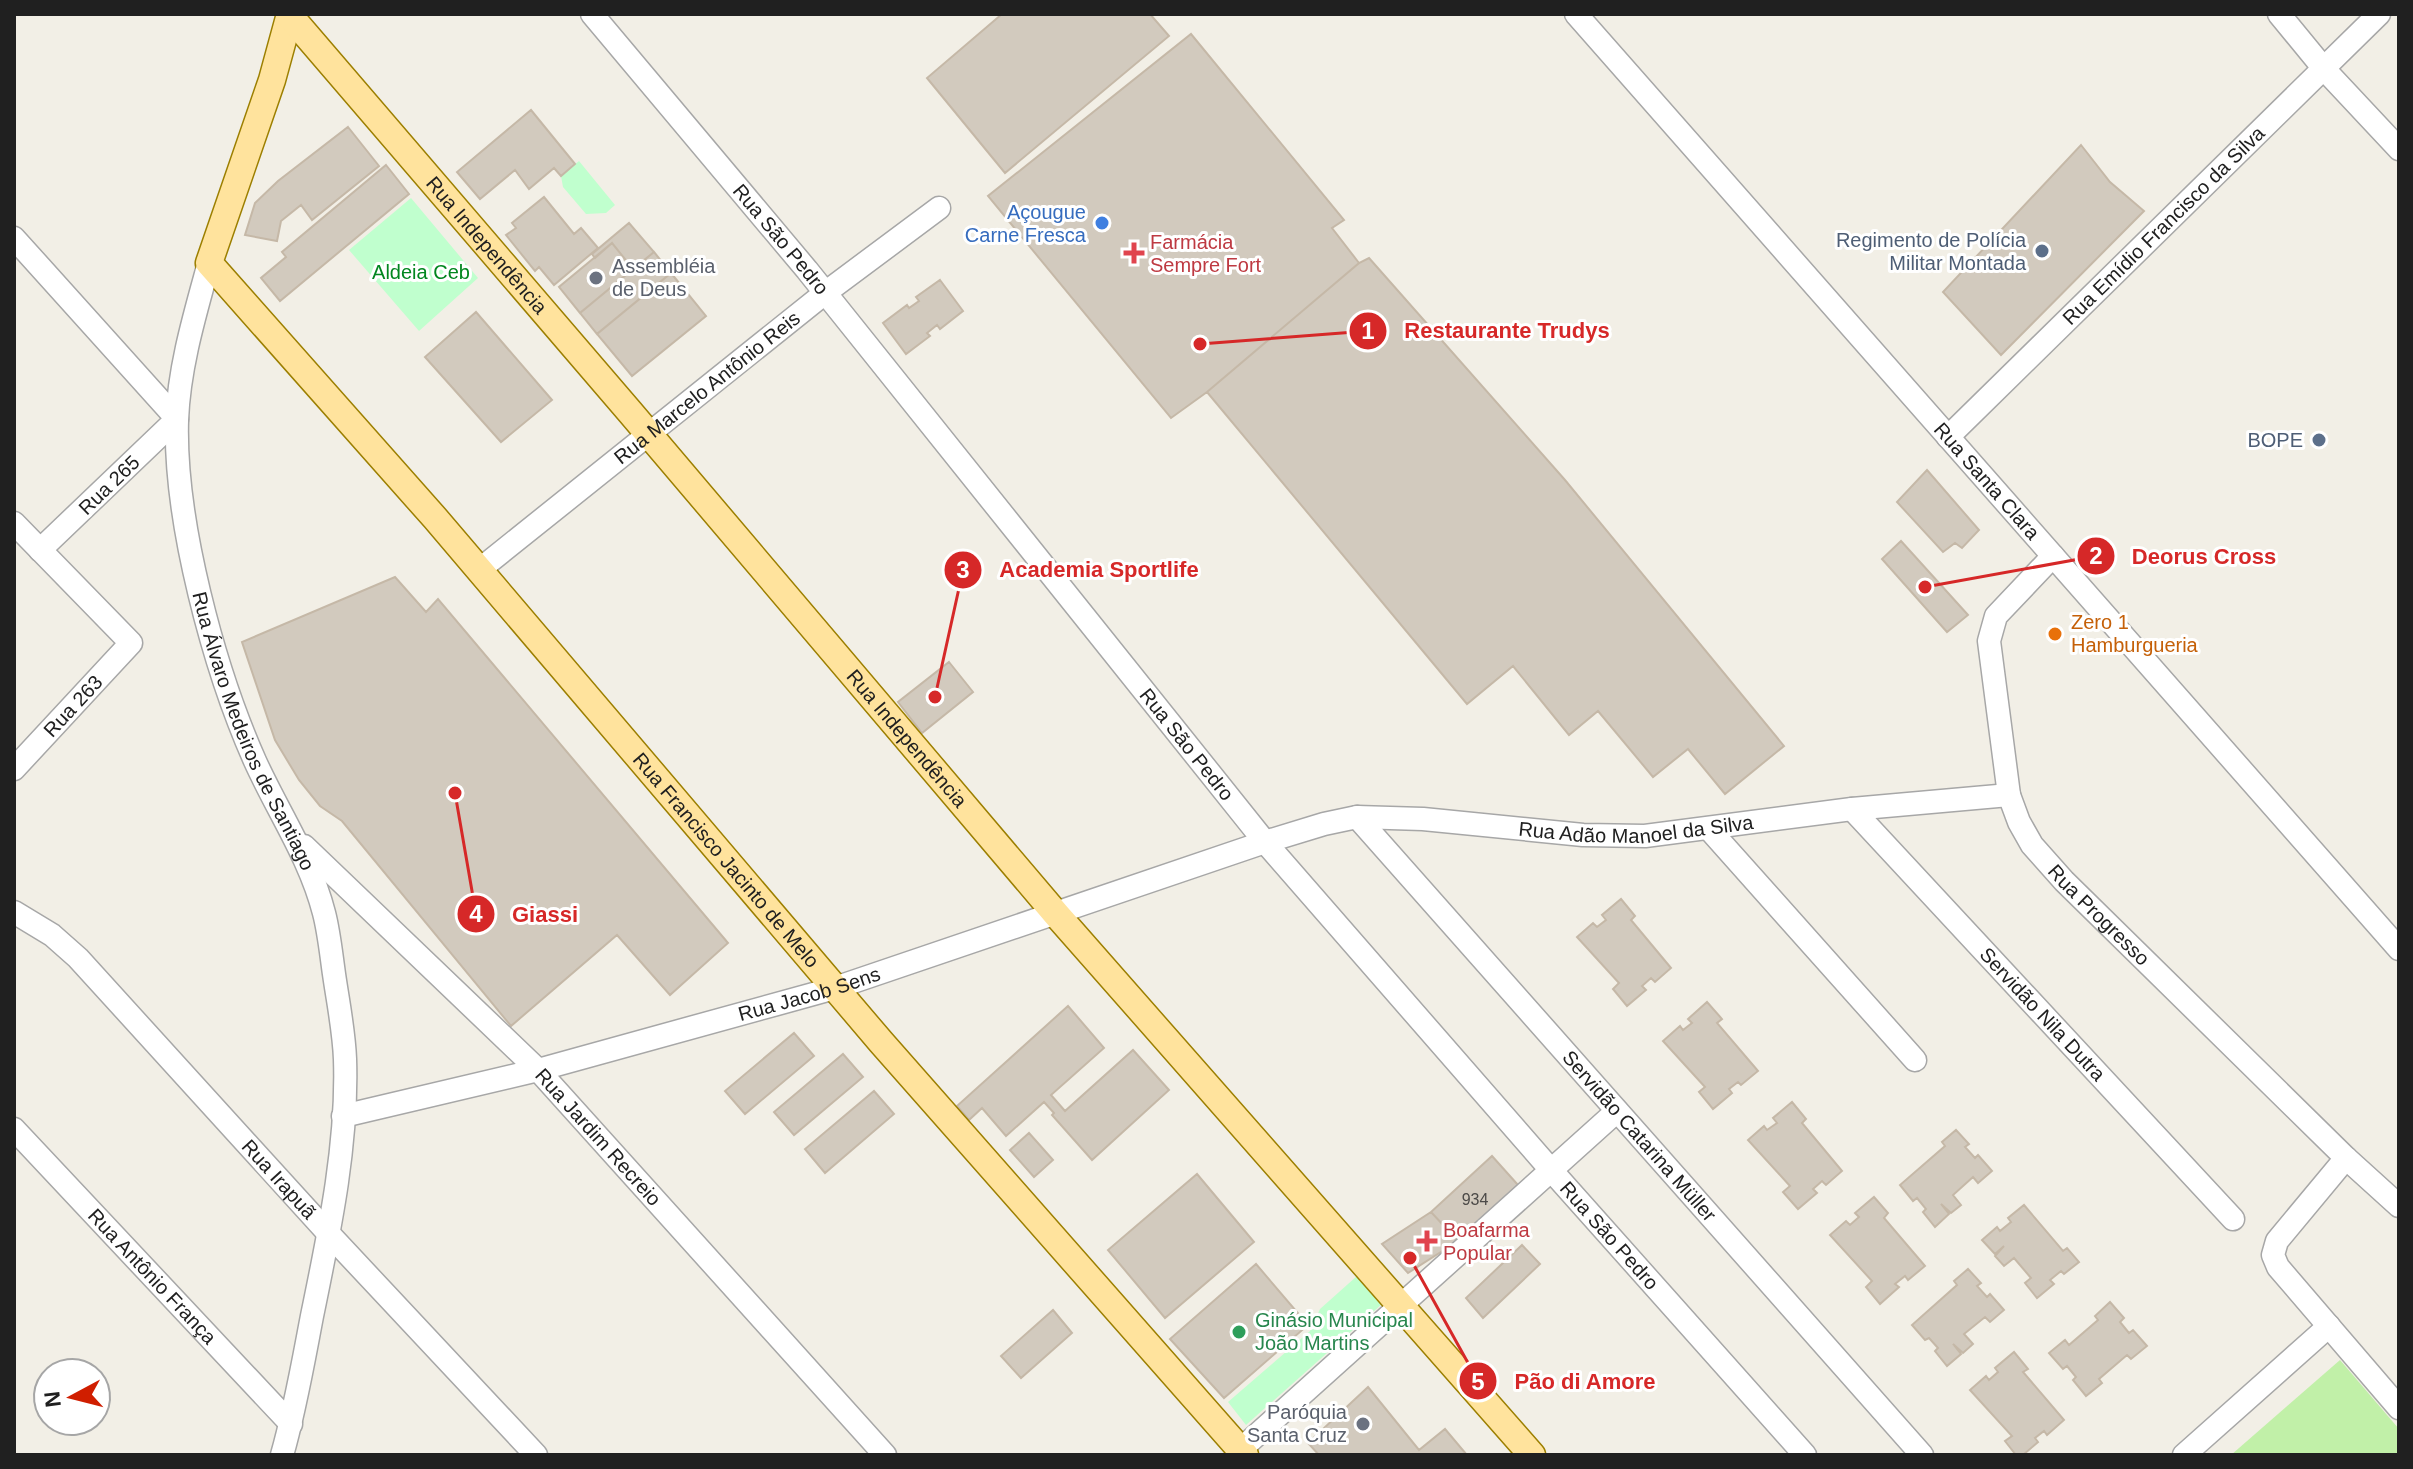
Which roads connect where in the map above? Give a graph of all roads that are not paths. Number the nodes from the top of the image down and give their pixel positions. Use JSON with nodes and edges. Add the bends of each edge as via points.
{"nodes":[{"id":1,"x":592,"y":14,"type":"edge"},
{"id":2,"x":1576,"y":14,"type":"edge"},
{"id":3,"x":2279,"y":14,"type":"edge"},
{"id":4,"x":2379,"y":14,"type":"edge"},
{"id":5,"x":290,"y":15,"type":"edge"},
{"id":6,"x":2325,"y":70,"type":"junction"},
{"id":7,"x":2399,"y":149,"type":"edge"},
{"id":8,"x":939,"y":208,"type":"dead end"},
{"id":9,"x":14,"y":238,"type":"edge"},
{"id":10,"x":209,"y":263,"type":"junction"},
{"id":11,"x":825,"y":293,"type":"junction"},
{"id":12,"x":177,"y":419,"type":"junction"},
{"id":13,"x":649,"y":434,"type":"junction"},
{"id":14,"x":1948,"y":437,"type":"junction"},
{"id":15,"x":14,"y":523,"type":"edge"},
{"id":16,"x":40,"y":550,"type":"junction"},
{"id":17,"x":2053,"y":556,"type":"junction"},
{"id":18,"x":479,"y":570,"type":"junction"},
{"id":19,"x":14,"y":769,"type":"edge"},
{"id":20,"x":2009,"y":795,"type":"junction"},
{"id":21,"x":1852,"y":809,"type":"junction"},
{"id":22,"x":1357,"y":817,"type":"junction"},
{"id":23,"x":1709,"y":829,"type":"junction"},
{"id":24,"x":294,"y":837,"type":"junction"},
{"id":25,"x":1265,"y":842,"type":"junction"},
{"id":26,"x":14,"y":912,"type":"edge"},
{"id":27,"x":1056,"y":914,"type":"junction"},
{"id":28,"x":2399,"y":949,"type":"edge"},
{"id":29,"x":835,"y":988,"type":"junction"},
{"id":30,"x":1915,"y":1060,"type":"dead end"},
{"id":31,"x":538,"y":1070,"type":"junction"},
{"id":32,"x":1617,"y":1111,"type":"junction"},
{"id":33,"x":343,"y":1116,"type":"junction"},
{"id":34,"x":14,"y":1129,"type":"edge"},
{"id":35,"x":2346,"y":1158,"type":"junction"},
{"id":36,"x":1551,"y":1170,"type":"junction"},
{"id":37,"x":2399,"y":1206,"type":"edge"},
{"id":38,"x":2233,"y":1219,"type":"dead end"},
{"id":39,"x":329,"y":1234,"type":"junction"},
{"id":40,"x":1400,"y":1305,"type":"junction"},
{"id":41,"x":2329,"y":1326,"type":"junction"},
{"id":42,"x":2399,"y":1408,"type":"edge"},
{"id":43,"x":291,"y":1424,"type":"junction"},
{"id":44,"x":1242,"y":1452,"type":"edge"},
{"id":45,"x":282,"y":1455,"type":"edge"},
{"id":46,"x":536,"y":1455,"type":"edge"},
{"id":47,"x":885,"y":1455,"type":"edge"},
{"id":48,"x":1532,"y":1455,"type":"edge"},
{"id":49,"x":1805,"y":1455,"type":"edge"},
{"id":50,"x":1922,"y":1455,"type":"edge"},
{"id":51,"x":2184,"y":1455,"type":"edge"}],
"edges":[{"from":1,"to":11,"type":"street","name":"Rua São Pedro"},
{"from":2,"to":14,"type":"street","name":"Rua Santa Clara"},
{"from":3,"to":6,"type":"street"},
{"from":4,"to":6,"type":"street","name":"Rua Emídio Francisco da Silva"},
{"from":5,"to":10,"type":"main road","name":"Rua Álvaro Medeiros de Santiago"},
{"from":5,"to":13,"type":"main road","name":"Rua Independência"},
{"from":6,"to":7,"type":"street"},
{"from":6,"to":14,"type":"street","name":"Rua Emídio Francisco da Silva"},
{"from":8,"to":11,"type":"street","name":"Rua Marcelo Antônio Reis"},
{"from":9,"to":12,"type":"street"},
{"from":10,"to":12,"type":"street","name":"Rua Álvaro Medeiros de Santiago"},
{"from":10,"to":18,"type":"main road","name":"Rua Francisco Jacinto de Melo"},
{"from":11,"to":13,"type":"street","name":"Rua Marcelo Antônio Reis"},
{"from":11,"to":25,"type":"street","name":"Rua São Pedro"},
{"from":12,"to":16,"type":"street","name":"Rua 265"},
{"from":12,"to":24,"type":"street","name":"Rua Álvaro Medeiros de Santiago","via":[[184,510],[211,632],[249,747]]},
{"from":13,"to":18,"type":"street","name":"Rua Marcelo Antônio Reis"},
{"from":13,"to":27,"type":"main road","name":"Rua Independência"},
{"from":14,"to":17,"type":"street","name":"Rua Santa Clara"},
{"from":15,"to":16,"type":"street"},
{"from":16,"to":19,"type":"street","name":"Rua 263","via":[[131,643]]},
{"from":17,"to":20,"type":"street","name":"Rua Progresso","via":[[1991,627],[1990,657]]},
{"from":17,"to":28,"type":"street","name":"Rua Santa Clara"},
{"from":18,"to":29,"type":"main road","name":"Rua Francisco Jacinto de Melo"},
{"from":20,"to":21,"type":"street","name":"Rua Adão Manoel da Silva"},
{"from":20,"to":35,"type":"street","name":"Rua Progresso","via":[[2019,822],[2048,864]]},
{"from":21,"to":23,"type":"street","name":"Rua Adão Manoel da Silva"},
{"from":21,"to":38,"type":"street","name":"Servidão Nila Dutra"},
{"from":22,"to":23,"type":"street","name":"Rua Adão Manoel da Silva","via":[[1583,835]]},
{"from":22,"to":25,"type":"street","name":"Rua Adão Manoel da Silva"},
{"from":22,"to":32,"type":"street","name":"Servidão Catarina Müller"},
{"from":23,"to":30,"type":"street"},
{"from":24,"to":31,"type":"street","name":"Rua Jardim Recreio"},
{"from":24,"to":33,"type":"street","name":"Rua Álvaro Medeiros de Santiago","via":[[317,890],[329,937],[344,1044]]},
{"from":25,"to":27,"type":"street","name":"Rua Jacob Sens"},
{"from":25,"to":36,"type":"street","name":"Rua São Pedro"},
{"from":26,"to":39,"type":"street","name":"Rua Irapuã","via":[[78,958]]},
{"from":27,"to":29,"type":"street","name":"Rua Jacob Sens"},
{"from":27,"to":40,"type":"main road","name":"Rua Independência"},
{"from":29,"to":31,"type":"street","name":"Rua Jacob Sens"},
{"from":29,"to":44,"type":"main road","name":"Rua Francisco Jacinto de Melo"},
{"from":31,"to":33,"type":"street","name":"Rua Jacob Sens"},
{"from":31,"to":47,"type":"street","name":"Rua Jardim Recreio"},
{"from":32,"to":36,"type":"street"},
{"from":32,"to":50,"type":"street","name":"Servidão Catarina Müller"},
{"from":33,"to":39,"type":"street","name":"Rua Álvaro Medeiros de Santiago"},
{"from":34,"to":43,"type":"street","name":"Rua Antônio França"},
{"from":35,"to":37,"type":"street","name":"Rua Progresso"},
{"from":35,"to":41,"type":"street","via":[[2277,1241],[2273,1255]]},
{"from":36,"to":40,"type":"street"},
{"from":36,"to":49,"type":"street","name":"Rua São Pedro"},
{"from":39,"to":43,"type":"street","name":"Rua Álvaro Medeiros de Santiago"},
{"from":39,"to":46,"type":"street","name":"Rua Irapuã"},
{"from":40,"to":44,"type":"street"},
{"from":40,"to":48,"type":"main road","name":"Rua Independência"},
{"from":41,"to":42,"type":"street"},
{"from":41,"to":51,"type":"street"},
{"from":43,"to":45,"type":"street","name":"Rua Álvaro Medeiros de Santiago"}]}
